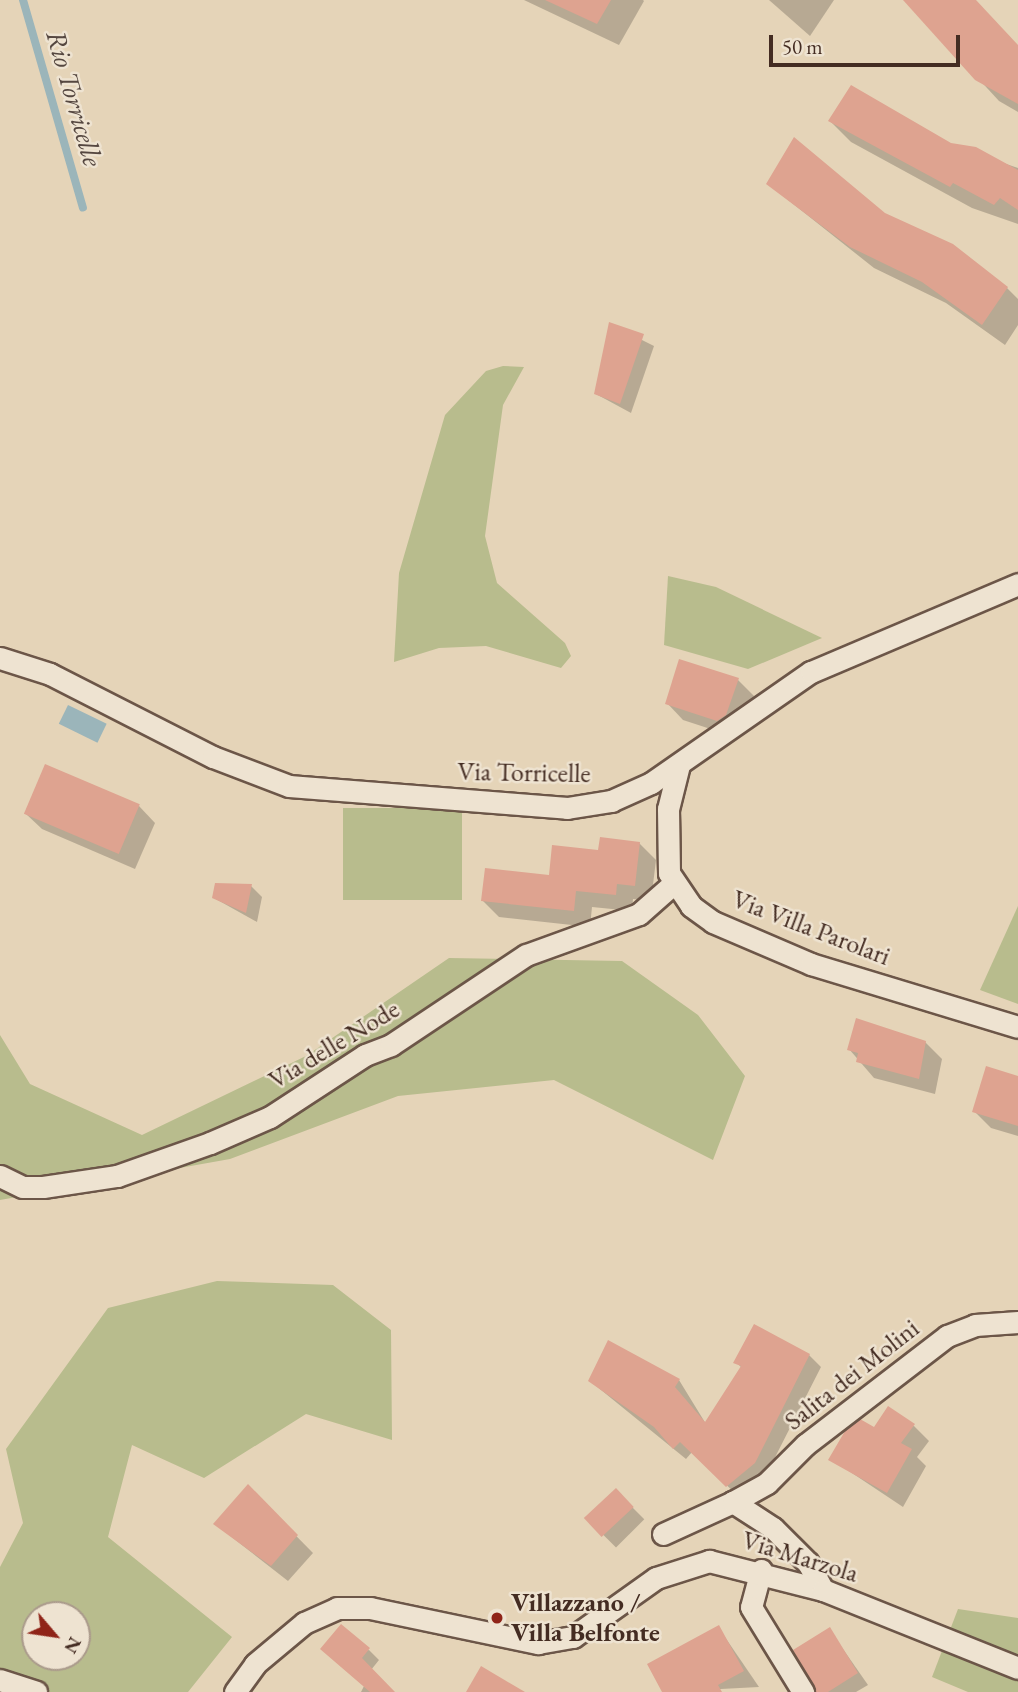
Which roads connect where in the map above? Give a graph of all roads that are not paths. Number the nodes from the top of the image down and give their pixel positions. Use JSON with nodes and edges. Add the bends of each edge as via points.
{"nodes":[{"id":1,"x":1018,"y":584,"type":"edge"},
{"id":2,"x":0,"y":658,"type":"edge"},
{"id":3,"x":679,"y":765,"type":"junction"},
{"id":4,"x":672,"y":886,"type":"junction"},
{"id":5,"x":1018,"y":1027,"type":"edge"},
{"id":6,"x":0,"y":1176,"type":"edge"},
{"id":7,"x":1018,"y":1322,"type":"edge"},
{"id":8,"x":733,"y":1502,"type":"junction"},
{"id":9,"x":663,"y":1534,"type":"dead end"},
{"id":10,"x":761,"y":1570,"type":"junction"},
{"id":11,"x":823,"y":1590,"type":"junction"},
{"id":12,"x":1018,"y":1668,"type":"edge"},
{"id":13,"x":0,"y":1680,"type":"edge"},
{"id":14,"x":36,"y":1692,"type":"edge"},
{"id":15,"x":235,"y":1692,"type":"edge"},
{"id":16,"x":803,"y":1692,"type":"edge"}],
"edges":[{"from":1,"to":3,"type":"street","name":"Via Torricelle","via":[[811,673]]},
{"from":2,"to":3,"type":"street","name":"Via Torricelle","via":[[50,674],[230,765],[310,790],[567,808],[611,801]]},
{"from":3,"to":4,"type":"street","via":[[668,809]]},
{"from":4,"to":5,"type":"street","name":"Via Villa Parolari","via":[[713,922],[811,964]]},
{"from":4,"to":6,"type":"street","name":"Via delle Node","via":[[639,914],[526,954],[390,1045],[234,1133],[117,1176],[23,1187]]},
{"from":7,"to":8,"type":"street","name":"Salita dei Molini","via":[[975,1325],[947,1336],[805,1445],[767,1483]]},
{"from":8,"to":9,"type":"street","name":"Salita dei Molini"},
{"from":8,"to":11,"type":"street","via":[[773,1528],[808,1563]]},
{"from":10,"to":11,"type":"street","name":"Via Marzola"},
{"from":10,"to":15,"type":"street","name":"Via Marzola","via":[[709,1561],[683,1566],[573,1637],[538,1643],[370,1608],[337,1608],[304,1623],[255,1664]]},
{"from":10,"to":16,"type":"street","via":[[751,1607]]},
{"from":11,"to":12,"type":"street","name":"Via Marzola"},
{"from":13,"to":14,"type":"street"}]}
